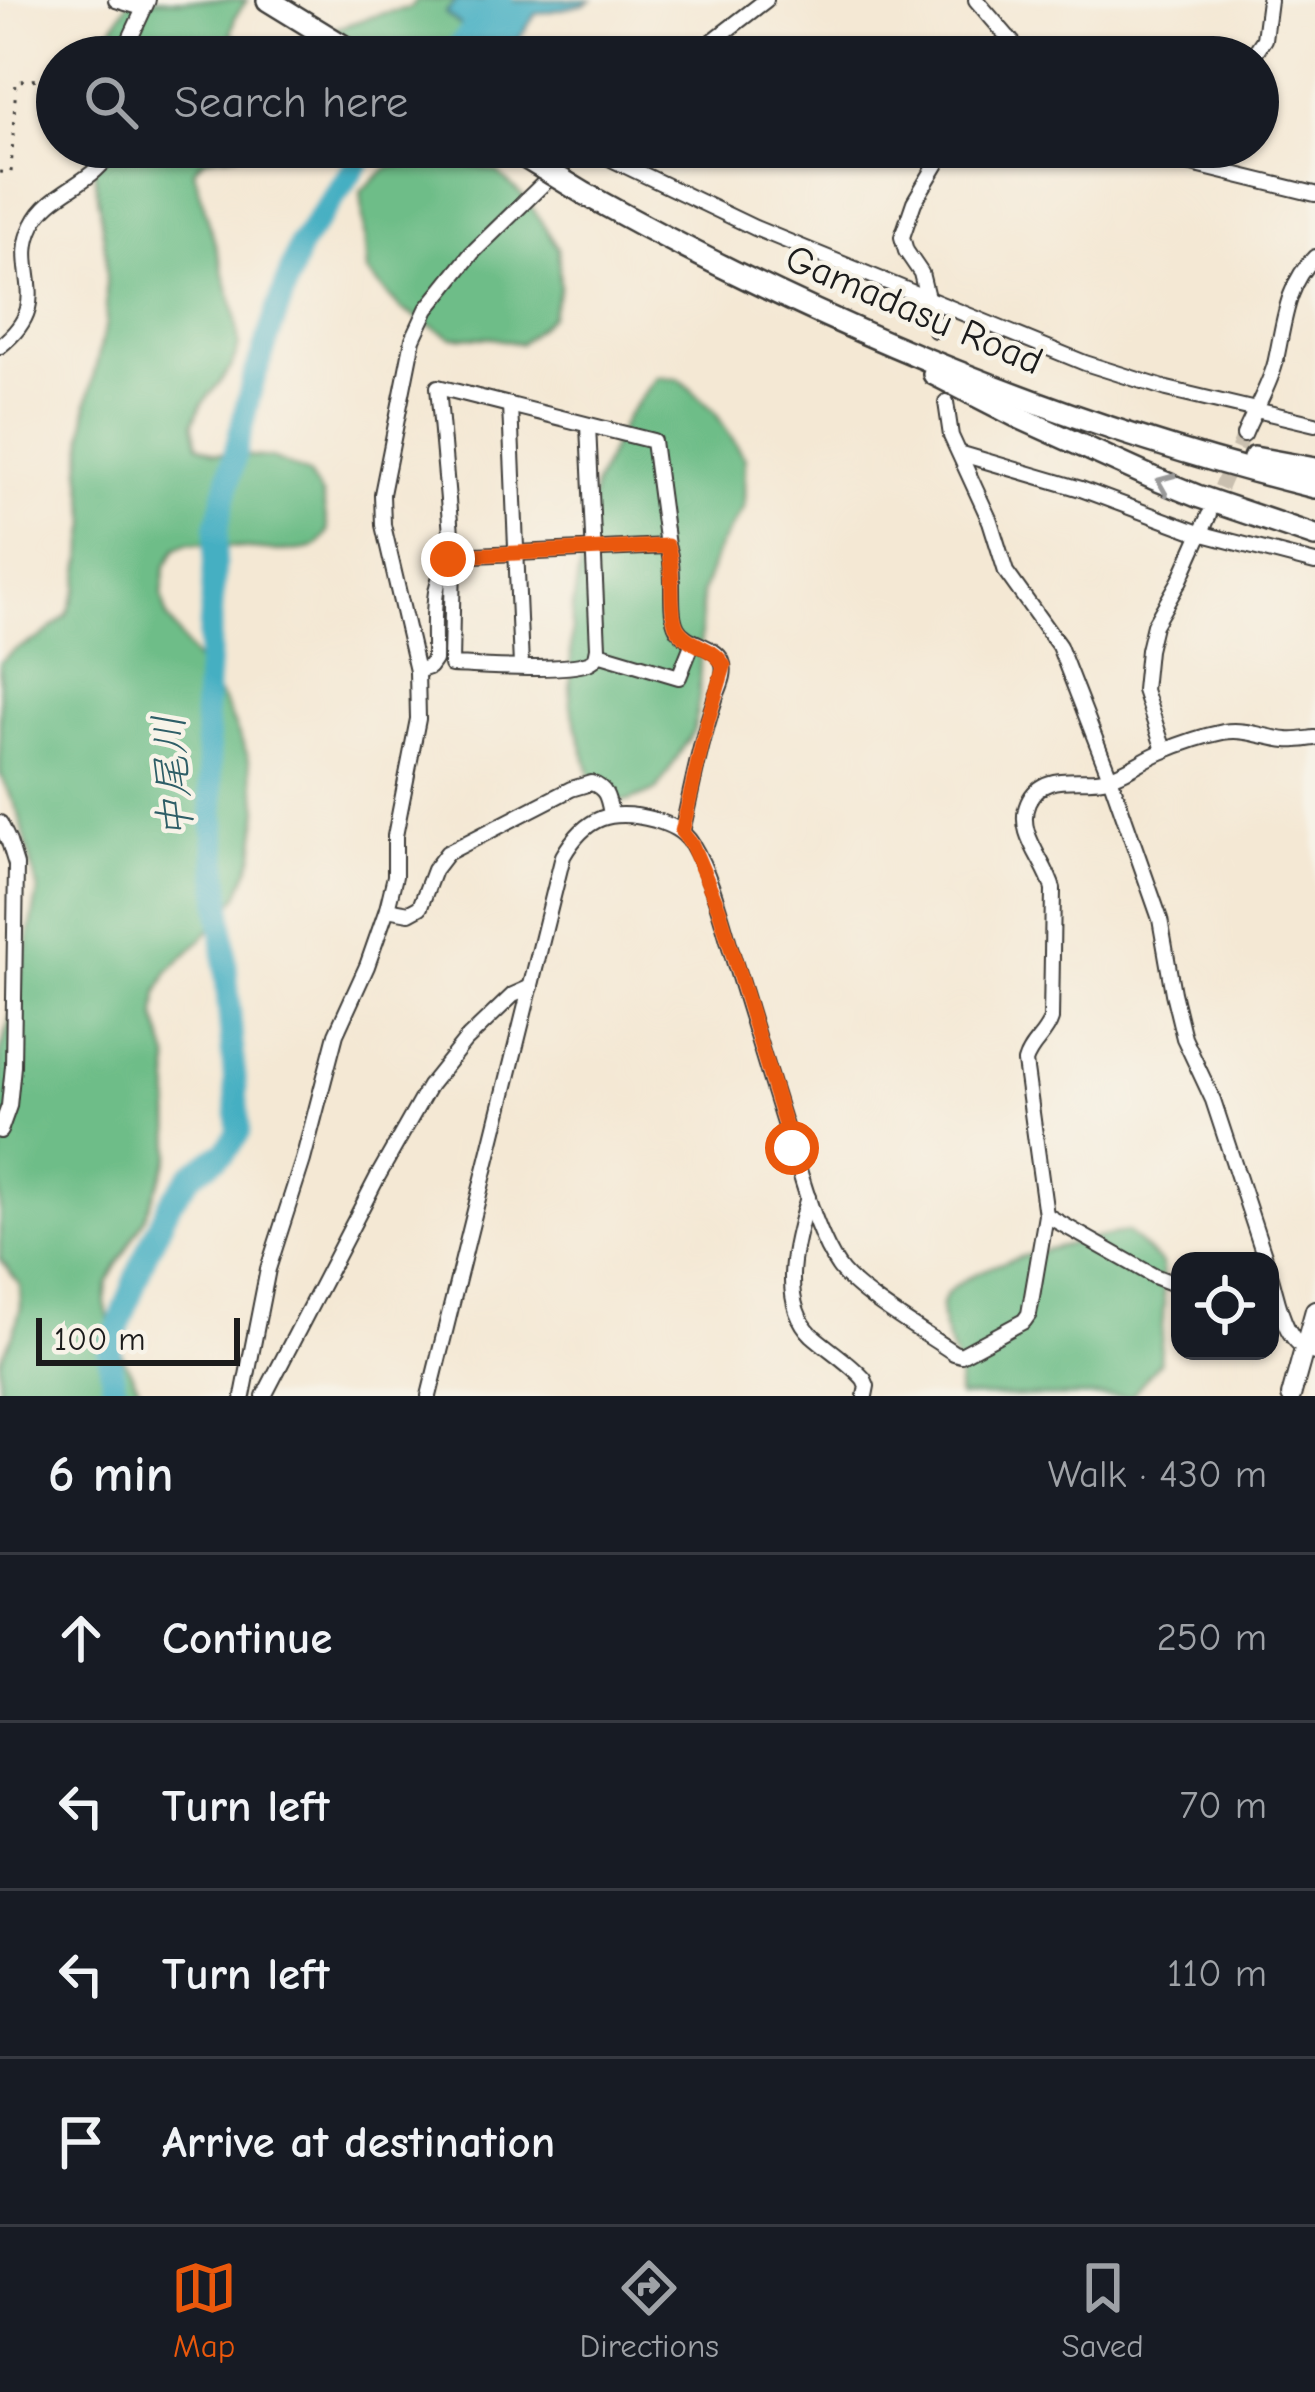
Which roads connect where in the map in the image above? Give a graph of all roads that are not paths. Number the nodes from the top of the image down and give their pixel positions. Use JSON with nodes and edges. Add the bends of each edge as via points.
{"nodes":[{"id":1,"x":116,"y":0,"type":"edge"},
{"id":2,"x":766,"y":0,"type":"edge"},
{"id":3,"x":976,"y":0,"type":"edge"},
{"id":4,"x":1269,"y":0,"type":"edge"},
{"id":5,"x":272,"y":2,"type":"edge"},
{"id":6,"x":145,"y":4,"type":"edge"},
{"id":7,"x":134,"y":36,"type":"edge"},
{"id":8,"x":327,"y":36,"type":"edge"},
{"id":9,"x":719,"y":36,"type":"edge"},
{"id":10,"x":1007,"y":36,"type":"edge"},
{"id":11,"x":1264,"y":36,"type":"edge"},
{"id":12,"x":99,"y":168,"type":"edge"},
{"id":13,"x":542,"y":168,"type":"edge"},
{"id":14,"x":561,"y":168,"type":"edge"},
{"id":15,"x":628,"y":168,"type":"edge"},
{"id":16,"x":934,"y":168,"type":"edge"},
{"id":17,"x":1208,"y":168,"type":"edge"},
{"id":18,"x":1315,"y":194,"type":"edge"},
{"id":19,"x":1315,"y":257,"type":"edge"},
{"id":20,"x":928,"y":297,"type":"junction"},
{"id":21,"x":935,"y":330,"type":"dead end"},
{"id":22,"x":861,"y":332,"type":"junction"},
{"id":23,"x":0,"y":346,"type":"edge"},
{"id":24,"x":946,"y":403,"type":"dead end"},
{"id":25,"x":510,"y":405,"type":"junction"},
{"id":26,"x":1255,"y":411,"type":"junction"},
{"id":27,"x":588,"y":424,"type":"junction"},
{"id":28,"x":1315,"y":424,"type":"edge"},
{"id":29,"x":1135,"y":435,"type":"junction"},
{"id":30,"x":1244,"y":435,"type":"tunnel mouth"},
{"id":31,"x":962,"y":454,"type":"junction"},
{"id":32,"x":1315,"y":469,"type":"edge"},
{"id":33,"x":1315,"y":487,"type":"edge"},
{"id":34,"x":1209,"y":515,"type":"tunnel mouth"},
{"id":35,"x":1199,"y":533,"type":"junction"},
{"id":36,"x":1315,"y":536,"type":"edge"},
{"id":37,"x":667,"y":546,"type":"junction"},
{"id":38,"x":593,"y":549,"type":"junction"},
{"id":39,"x":516,"y":553,"type":"junction"},
{"id":40,"x":453,"y":556,"type":"junction"},
{"id":41,"x":1315,"y":563,"type":"edge"},
{"id":42,"x":693,"y":642,"type":"junction"},
{"id":43,"x":598,"y":653,"type":"junction"},
{"id":44,"x":521,"y":666,"type":"junction"},
{"id":45,"x":417,"y":671,"type":"junction"},
{"id":46,"x":1315,"y":738,"type":"edge"},
{"id":47,"x":1164,"y":750,"type":"junction"},
{"id":48,"x":1110,"y":778,"type":"junction"},
{"id":49,"x":611,"y":814,"type":"junction"},
{"id":50,"x":0,"y":824,"type":"edge"},
{"id":51,"x":682,"y":832,"type":"junction"},
{"id":52,"x":387,"y":909,"type":"junction"},
{"id":53,"x":531,"y":987,"type":"junction"},
{"id":54,"x":0,"y":1132,"type":"edge"},
{"id":55,"x":808,"y":1197,"type":"junction"},
{"id":56,"x":1046,"y":1215,"type":"junction"},
{"id":57,"x":1263,"y":1252,"type":"edge"},
{"id":58,"x":1171,"y":1283,"type":"edge"},
{"id":59,"x":1279,"y":1303,"type":"edge"},
{"id":60,"x":1315,"y":1310,"type":"edge"},
{"id":61,"x":1279,"y":1326,"type":"edge"},
{"id":62,"x":1287,"y":1328,"type":"junction"},
{"id":63,"x":1310,"y":1352,"type":"edge"},
{"id":64,"x":243,"y":1396,"type":"edge"},
{"id":65,"x":264,"y":1396,"type":"edge"},
{"id":66,"x":429,"y":1396,"type":"edge"},
{"id":67,"x":865,"y":1396,"type":"edge"},
{"id":68,"x":1291,"y":1396,"type":"edge"}],
"edges":[{"from":1,"to":6,"type":"street"},
{"from":2,"to":9,"type":"street"},
{"from":3,"to":10,"type":"street"},
{"from":4,"to":11,"type":"street"},
{"from":5,"to":8,"type":"highway"},
{"from":6,"to":7,"type":"street"},
{"from":12,"to":23,"type":"street","via":[[48,203],[33,224],[29,310]]},
{"from":13,"to":22,"type":"highway","name":"Gamadasu Road","bridge":true,"via":[[686,249]]},
{"from":14,"to":45,"type":"street","via":[[472,253],[412,339],[382,494]]},
{"from":15,"to":20,"type":"street"},
{"from":16,"to":20,"type":"street","via":[[902,236]]},
{"from":17,"to":18,"type":"street"},
{"from":19,"to":26,"type":"street","via":[[1298,279]]},
{"from":20,"to":21,"type":"street"},
{"from":20,"to":26,"type":"street","via":[[1085,363]]},
{"from":22,"to":29,"type":"highway","name":"Gamadasu Road"},
{"from":36,"to":22,"type":"highway","one_way":true,"via":[[1153,478],[971,395]]},
{"from":24,"to":31,"type":"street"},
{"from":25,"to":27,"type":"street"},
{"from":25,"to":39,"type":"street"},
{"from":25,"to":40,"type":"street","via":[[438,387]]},
{"from":26,"to":28,"type":"street"},
{"from":26,"to":30,"type":"street"},
{"from":27,"to":37,"type":"street","via":[[653,441]]},
{"from":27,"to":38,"type":"street"},
{"from":29,"to":32,"type":"highway"},
{"from":29,"to":33,"type":"highway","name":"Gamadasu Road"},
{"from":31,"to":35,"type":"street"},
{"from":31,"to":48,"type":"street","via":[[1006,572],[1059,646]]},
{"from":34,"to":35,"type":"street"},
{"from":35,"to":41,"type":"street"},
{"from":35,"to":47,"type":"street","via":[[1148,650],[1144,690]]},
{"from":37,"to":38,"type":"street"},
{"from":37,"to":42,"type":"street","via":[[675,625]]},
{"from":38,"to":39,"type":"street"},
{"from":38,"to":43,"type":"street"},
{"from":39,"to":40,"type":"street"},
{"from":39,"to":44,"type":"street"},
{"from":40,"to":44,"type":"street","via":[[451,665]]},
{"from":40,"to":45,"type":"street","via":[[435,598],[434,660]]},
{"from":42,"to":43,"type":"street","via":[[679,677]]},
{"from":42,"to":51,"type":"street","via":[[724,666]]},
{"from":43,"to":44,"type":"street","via":[[589,662]]},
{"from":45,"to":52,"type":"street","via":[[418,719]]},
{"from":46,"to":47,"type":"street","via":[[1240,731]]},
{"from":47,"to":48,"type":"street"},
{"from":48,"to":56,"type":"street","via":[[1045,785],[1025,818],[1052,889],[1052,1019],[1025,1062]]},
{"from":48,"to":57,"type":"street","via":[[1160,919],[1184,1038]]},
{"from":49,"to":51,"type":"street"},
{"from":49,"to":52,"type":"street","via":[[602,788],[571,789],[446,853],[415,911]]},
{"from":49,"to":53,"type":"street","via":[[590,824],[563,856]]},
{"from":50,"to":54,"type":"street","via":[[16,865],[13,1066]]},
{"from":51,"to":55,"type":"street","via":[[719,909]]},
{"from":52,"to":64,"type":"street","via":[[336,1034],[268,1269]]},
{"from":53,"to":65,"type":"street","via":[[465,1041],[429,1085]]},
{"from":53,"to":66,"type":"street"},
{"from":55,"to":56,"type":"street","via":[[846,1276],[961,1355],[1029,1313]]},
{"from":55,"to":67,"type":"street","via":[[793,1246],[800,1319],[864,1378]]},
{"from":56,"to":58,"type":"street"},
{"from":59,"to":62,"type":"street"},
{"from":60,"to":63,"type":"main road"},
{"from":61,"to":62,"type":"street"},
{"from":62,"to":63,"type":"street"},
{"from":63,"to":68,"type":"main road"}]}
